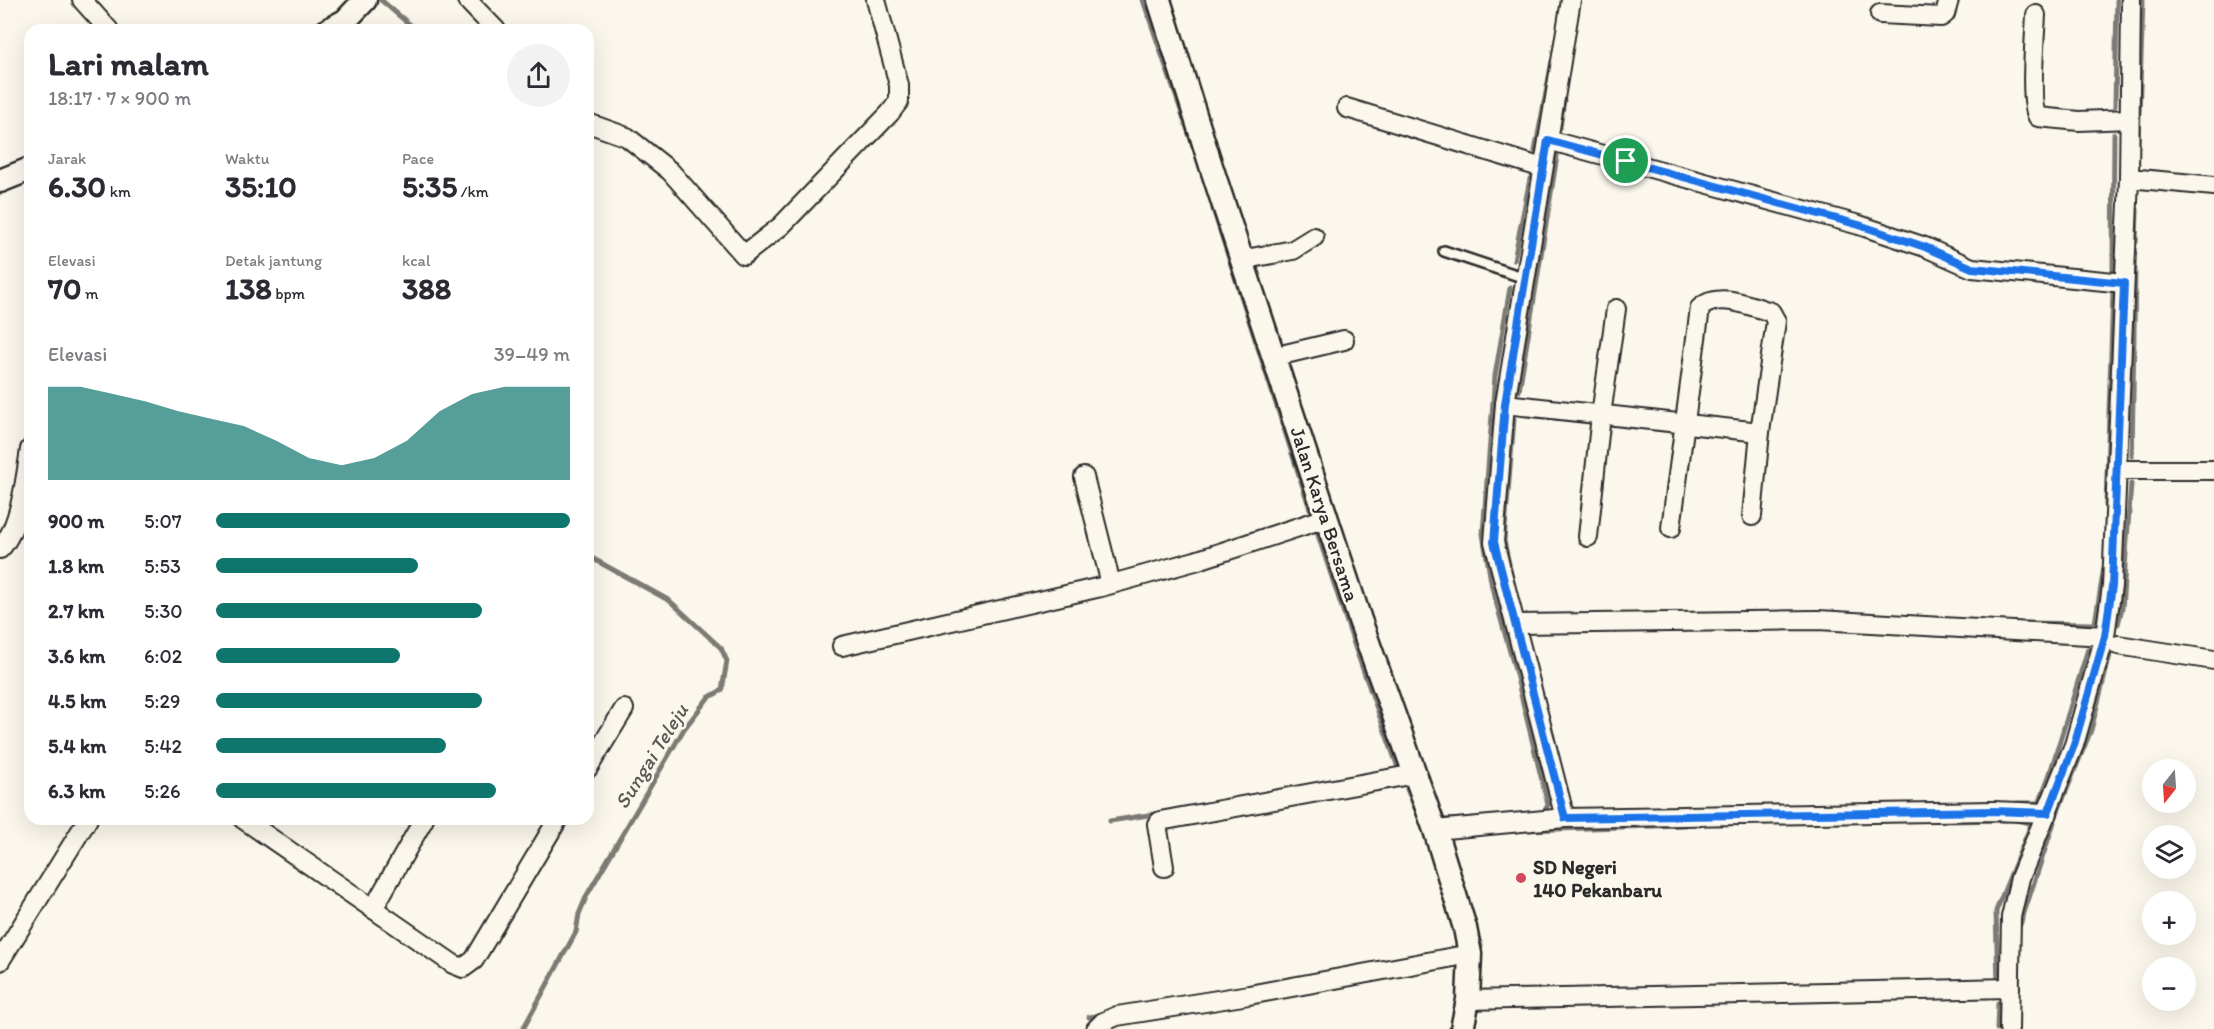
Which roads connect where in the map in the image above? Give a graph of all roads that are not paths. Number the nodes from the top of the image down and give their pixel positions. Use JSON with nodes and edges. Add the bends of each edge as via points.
{"nodes":[{"id":1,"x":82,"y":0,"type":"edge"},
{"id":2,"x":365,"y":0,"type":"edge"},
{"id":3,"x":467,"y":0,"type":"edge"},
{"id":4,"x":876,"y":0,"type":"edge"},
{"id":5,"x":1159,"y":0,"type":"edge"},
{"id":6,"x":1571,"y":0,"type":"edge"},
{"id":7,"x":1949,"y":0,"type":"edge"},
{"id":8,"x":2131,"y":0,"type":"edge"},
{"id":9,"x":1880,"y":14,"type":"dead end"},
{"id":10,"x":2036,"y":15,"type":"dead end"},
{"id":11,"x":104,"y":24,"type":"edge"},
{"id":12,"x":339,"y":24,"type":"edge"},
{"id":13,"x":490,"y":24,"type":"edge"},
{"id":14,"x":1347,"y":108,"type":"dead end"},
{"id":15,"x":2129,"y":119,"type":"junction"},
{"id":16,"x":594,"y":125,"type":"edge"},
{"id":17,"x":1548,"y":140,"type":"junction"},
{"id":18,"x":1543,"y":168,"type":"junction"},
{"id":19,"x":24,"y":171,"type":"edge"},
{"id":20,"x":2129,"y":178,"type":"junction"},
{"id":21,"x":0,"y":181,"type":"edge"},
{"id":22,"x":2214,"y":186,"type":"edge"},
{"id":23,"x":1314,"y":237,"type":"dead end"},
{"id":24,"x":1444,"y":251,"type":"dead end"},
{"id":25,"x":1241,"y":260,"type":"junction"},
{"id":26,"x":1525,"y":278,"type":"junction"},
{"id":27,"x":2124,"y":283,"type":"junction"},
{"id":28,"x":1616,"y":309,"type":"dead end"},
{"id":29,"x":1344,"y":340,"type":"dead end"},
{"id":30,"x":1274,"y":357,"type":"junction"},
{"id":31,"x":1505,"y":404,"type":"junction"},
{"id":32,"x":1601,"y":415,"type":"junction"},
{"id":33,"x":1683,"y":423,"type":"junction"},
{"id":34,"x":1760,"y":432,"type":"junction"},
{"id":35,"x":2118,"y":470,"type":"junction"},
{"id":36,"x":2214,"y":470,"type":"edge"},
{"id":37,"x":1084,"y":477,"type":"dead end"},
{"id":38,"x":24,"y":487,"type":"edge"},
{"id":39,"x":1752,"y":516,"type":"dead end"},
{"id":40,"x":1326,"y":518,"type":"junction"},
{"id":41,"x":1671,"y":528,"type":"dead end"},
{"id":42,"x":1588,"y":537,"type":"dead end"},
{"id":43,"x":0,"y":549,"type":"edge"},
{"id":44,"x":1111,"y":584,"type":"junction"},
{"id":45,"x":1516,"y":624,"type":"junction"},
{"id":46,"x":2112,"y":641,"type":"junction"},
{"id":47,"x":842,"y":646,"type":"dead end"},
{"id":48,"x":2214,"y":660,"type":"edge"},
{"id":49,"x":624,"y":708,"type":"dead end"},
{"id":50,"x":594,"y":758,"type":"edge"},
{"id":51,"x":1415,"y":774,"type":"junction"},
{"id":52,"x":2048,"y":813,"type":"junction"},
{"id":53,"x":1565,"y":818,"type":"junction"},
{"id":54,"x":83,"y":825,"type":"edge"},
{"id":55,"x":252,"y":825,"type":"edge"},
{"id":56,"x":421,"y":825,"type":"edge"},
{"id":57,"x":554,"y":825,"type":"edge"},
{"id":58,"x":1435,"y":830,"type":"junction"},
{"id":59,"x":1164,"y":867,"type":"dead end"},
{"id":60,"x":373,"y":909,"type":"junction"},
{"id":61,"x":1470,"y":954,"type":"junction"},
{"id":62,"x":0,"y":961,"type":"edge"},
{"id":63,"x":2010,"y":988,"type":"junction"},
{"id":64,"x":1468,"y":1000,"type":"junction"},
{"id":65,"x":1096,"y":1029,"type":"edge"},
{"id":66,"x":1462,"y":1029,"type":"edge"},
{"id":67,"x":2009,"y":1029,"type":"edge"}],
"edges":[{"from":1,"to":11,"type":"street"},
{"from":2,"to":12,"type":"street"},
{"from":3,"to":13,"type":"street"},
{"from":4,"to":16,"type":"street","via":[[899,85],[899,101],[781,226],[744,255],[670,171],[627,137]]},
{"from":5,"to":25,"type":"street","name":"Jalan Karya Bersama"},
{"from":6,"to":17,"type":"street"},
{"from":7,"to":9,"type":"street","via":[[1941,17]]},
{"from":8,"to":15,"type":"street"},
{"from":10,"to":15,"type":"street","via":[[2035,114],[2079,121]]},
{"from":14,"to":18,"type":"street"},
{"from":15,"to":20,"type":"street"},
{"from":17,"to":18,"type":"street"},
{"from":17,"to":27,"type":"street","via":[[1859,225],[1972,268]]},
{"from":18,"to":26,"type":"street"},
{"from":19,"to":21,"type":"street"},
{"from":20,"to":22,"type":"street"},
{"from":20,"to":27,"type":"street"},
{"from":23,"to":25,"type":"street","via":[[1293,250]]},
{"from":24,"to":26,"type":"lane"},
{"from":25,"to":30,"type":"street","name":"Jalan Karya Bersama"},
{"from":26,"to":31,"type":"street"},
{"from":27,"to":35,"type":"street"},
{"from":28,"to":32,"type":"street"},
{"from":29,"to":30,"type":"street"},
{"from":30,"to":40,"type":"street","name":"Jalan Karya Bersama"},
{"from":31,"to":32,"type":"street"},
{"from":31,"to":45,"type":"street","via":[[1494,542]]},
{"from":32,"to":33,"type":"street"},
{"from":32,"to":42,"type":"street"},
{"from":33,"to":34,"type":"street"},
{"from":33,"to":34,"type":"street","via":[[1700,308],[1706,302],[1719,300],[1771,312],[1776,321]]},
{"from":33,"to":41,"type":"street"},
{"from":34,"to":39,"type":"street"},
{"from":35,"to":36,"type":"street"},
{"from":35,"to":46,"type":"street"},
{"from":37,"to":44,"type":"street"},
{"from":38,"to":43,"type":"street","via":[[13,528]]},
{"from":40,"to":44,"type":"street"},
{"from":40,"to":51,"type":"street","name":"Jalan Karya Bersama"},
{"from":44,"to":47,"type":"street"},
{"from":45,"to":46,"type":"street","via":[[1818,620]]},
{"from":45,"to":53,"type":"street"},
{"from":46,"to":48,"type":"street"},
{"from":46,"to":52,"type":"street"},
{"from":49,"to":50,"type":"street"},
{"from":51,"to":58,"type":"street","name":"Jalan Karya Bersama"},
{"from":51,"to":59,"type":"street","via":[[1160,821],[1156,831]]},
{"from":52,"to":53,"type":"street"},
{"from":52,"to":63,"type":"street","via":[[2014,902]]},
{"from":53,"to":58,"type":"street"},
{"from":54,"to":62,"type":"street"},
{"from":55,"to":60,"type":"street"},
{"from":56,"to":60,"type":"street"},
{"from":57,"to":60,"type":"street","via":[[467,967],[453,964]]},
{"from":58,"to":61,"type":"street","name":"Jalan Karya Bersama"},
{"from":61,"to":64,"type":"street","name":"Jalan Karya Bersama"},
{"from":61,"to":65,"type":"street","via":[[1249,996],[1117,1016]]},
{"from":63,"to":64,"type":"street"},
{"from":63,"to":67,"type":"street"},
{"from":64,"to":66,"type":"street","name":"Jalan Karya Bersama"}]}
